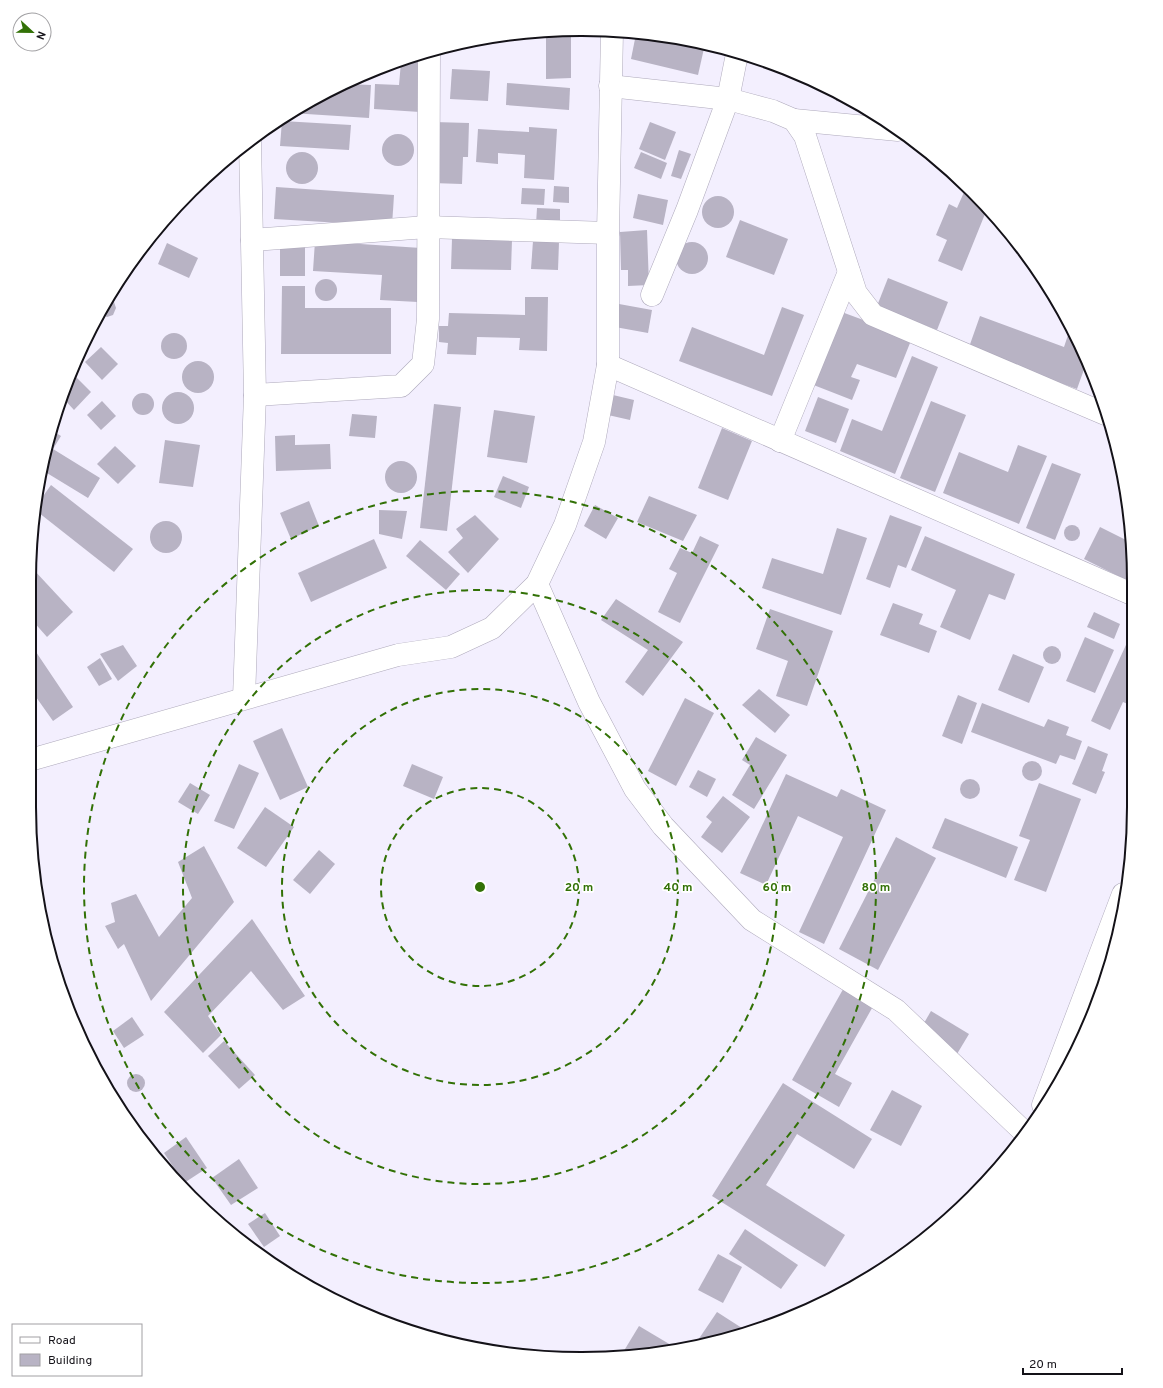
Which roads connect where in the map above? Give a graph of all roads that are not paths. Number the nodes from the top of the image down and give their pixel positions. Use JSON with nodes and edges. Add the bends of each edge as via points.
{"nodes":[{"id":1,"x":612,"y":37,"type":"edge"},
{"id":2,"x":429,"y":58,"type":"edge"},
{"id":3,"x":737,"y":59,"type":"edge"},
{"id":4,"x":610,"y":86,"type":"junction"},
{"id":5,"x":728,"y":99,"type":"junction"},
{"id":6,"x":794,"y":120,"type":"junction"},
{"id":7,"x":886,"y":129,"type":"edge"},
{"id":8,"x":246,"y":151,"type":"edge"},
{"id":9,"x":427,"y":227,"type":"junction"},
{"id":10,"x":608,"y":233,"type":"junction"},
{"id":11,"x":252,"y":240,"type":"junction"},
{"id":12,"x":850,"y":272,"type":"junction"},
{"id":13,"x":652,"y":295,"type":"dead end"},
{"id":14,"x":608,"y":365,"type":"junction"},
{"id":15,"x":255,"y":395,"type":"junction"},
{"id":16,"x":1100,"y":412,"type":"edge"},
{"id":17,"x":780,"y":441,"type":"junction"},
{"id":18,"x":537,"y":584,"type":"junction"},
{"id":19,"x":1127,"y":592,"type":"edge"},
{"id":20,"x":244,"y":698,"type":"junction"},
{"id":21,"x":36,"y":758,"type":"edge"},
{"id":22,"x":1118,"y":904,"type":"edge"},
{"id":23,"x":1051,"y":1084,"type":"edge"},
{"id":24,"x":1021,"y":1130,"type":"edge"}],
"edges":[{"from":1,"to":4,"type":"street"},
{"from":2,"to":9,"type":"street"},
{"from":3,"to":5,"type":"street"},
{"from":4,"to":5,"type":"street"},
{"from":4,"to":10,"type":"street"},
{"from":5,"to":6,"type":"street","via":[[773,111]]},
{"from":5,"to":13,"type":"street"},
{"from":6,"to":7,"type":"street"},
{"from":6,"to":12,"type":"street","via":[[805,136]]},
{"from":8,"to":11,"type":"street"},
{"from":9,"to":10,"type":"street"},
{"from":9,"to":11,"type":"street"},
{"from":9,"to":15,"type":"street","via":[[428,319],[423,364],[401,386]]},
{"from":10,"to":14,"type":"street"},
{"from":11,"to":15,"type":"street"},
{"from":12,"to":16,"type":"street","via":[[856,293],[873,315]]},
{"from":12,"to":17,"type":"street"},
{"from":14,"to":17,"type":"street"},
{"from":14,"to":18,"type":"street","via":[[594,442],[565,525]]},
{"from":15,"to":20,"type":"street"},
{"from":17,"to":19,"type":"street"},
{"from":18,"to":20,"type":"street","via":[[492,628],[451,647],[398,655]]},
{"from":18,"to":24,"type":"street","via":[[589,702],[635,789],[663,826],[752,920],[896,1010]]},
{"from":20,"to":21,"type":"street"},
{"from":22,"to":23,"type":"street"}]}
